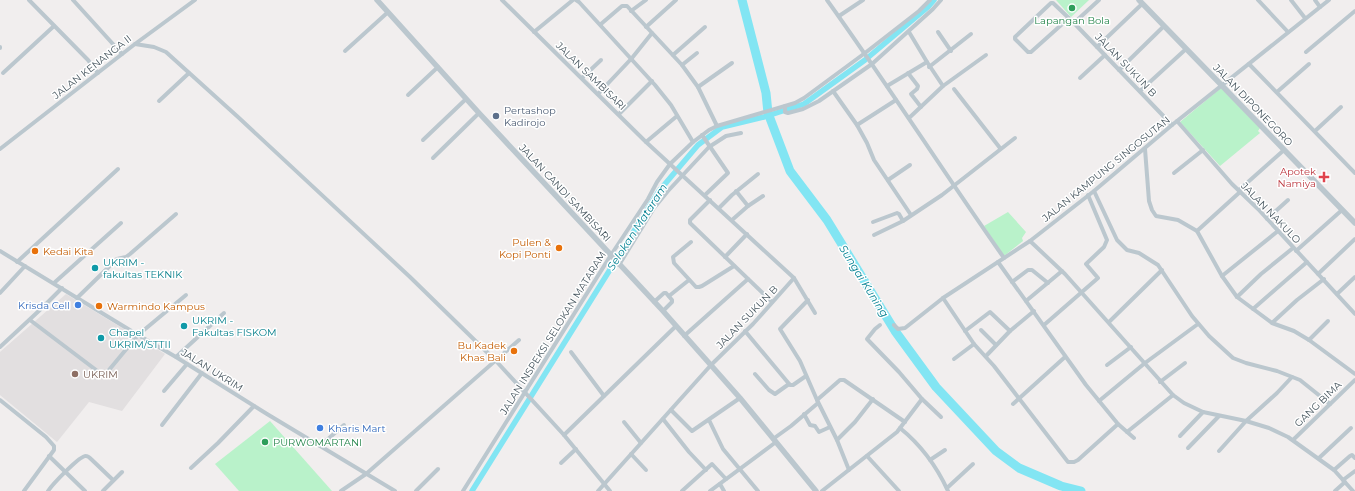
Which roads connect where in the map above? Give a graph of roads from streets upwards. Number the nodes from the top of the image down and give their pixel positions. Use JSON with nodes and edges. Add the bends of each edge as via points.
{"nodes":[{"id":1,"x":29,"y":0,"type":"edge"},
{"id":2,"x":72,"y":0,"type":"edge"},
{"id":3,"x":195,"y":0,"type":"edge"},
{"id":4,"x":377,"y":0,"type":"edge"},
{"id":5,"x":502,"y":0,"type":"edge"},
{"id":6,"x":574,"y":0,"type":"edge"},
{"id":7,"x":646,"y":0,"type":"edge"},
{"id":8,"x":676,"y":0,"type":"edge"},
{"id":9,"x":827,"y":0,"type":"edge"},
{"id":10,"x":863,"y":0,"type":"edge"},
{"id":11,"x":930,"y":0,"type":"edge"},
{"id":12,"x":941,"y":0,"type":"edge"},
{"id":13,"x":1099,"y":0,"type":"edge"},
{"id":14,"x":1258,"y":0,"type":"edge"},
{"id":15,"x":1315,"y":0,"type":"edge"},
{"id":16,"x":1329,"y":0,"type":"edge"},
{"id":17,"x":1294,"y":1,"type":"edge"},
{"id":18,"x":1140,"y":2,"type":"edge"},
{"id":19,"x":1320,"y":7,"type":"junction"},
{"id":20,"x":631,"y":11,"type":"junction"},
{"id":21,"x":1355,"y":11,"type":"edge"},
{"id":22,"x":387,"y":13,"type":"junction"},
{"id":23,"x":839,"y":16,"type":"junction"},
{"id":24,"x":1069,"y":18,"type":"junction"},
{"id":25,"x":1305,"y":18,"type":"junction"},
{"id":26,"x":1074,"y":23,"type":"junction"},
{"id":27,"x":601,"y":24,"type":"junction"},
{"id":28,"x":54,"y":26,"type":"junction"},
{"id":29,"x":1164,"y":26,"type":"junction"},
{"id":30,"x":646,"y":27,"type":"junction"},
{"id":31,"x":705,"y":27,"type":"dead end"},
{"id":32,"x":534,"y":32,"type":"junction"},
{"id":33,"x":909,"y":32,"type":"junction"},
{"id":34,"x":938,"y":32,"type":"dead end"},
{"id":35,"x":1288,"y":32,"type":"junction"},
{"id":36,"x":652,"y":33,"type":"junction"},
{"id":37,"x":971,"y":34,"type":"dead end"},
{"id":38,"x":135,"y":44,"type":"junction"},
{"id":39,"x":1097,"y":47,"type":"junction"},
{"id":40,"x":1186,"y":49,"type":"junction"},
{"id":41,"x":345,"y":51,"type":"dead end"},
{"id":42,"x":951,"y":51,"type":"junction"},
{"id":43,"x":698,"y":52,"type":"dead end"},
{"id":44,"x":1306,"y":52,"type":"dead end"},
{"id":45,"x":122,"y":54,"type":"junction"},
{"id":46,"x":866,"y":54,"type":"junction"},
{"id":47,"x":673,"y":55,"type":"junction"},
{"id":48,"x":1105,"y":55,"type":"junction"},
{"id":49,"x":986,"y":56,"type":"dead end"},
{"id":50,"x":632,"y":58,"type":"junction"},
{"id":51,"x":601,"y":60,"type":"dead end"},
{"id":52,"x":927,"y":62,"type":"junction"},
{"id":53,"x":732,"y":63,"type":"dead end"},
{"id":54,"x":872,"y":63,"type":"junction"},
{"id":55,"x":1249,"y":64,"type":"junction"},
{"id":56,"x":1309,"y":64,"type":"dead end"},
{"id":57,"x":682,"y":65,"type":"junction"},
{"id":58,"x":438,"y":67,"type":"junction"},
{"id":59,"x":930,"y":67,"type":"junction"},
{"id":60,"x":1119,"y":70,"type":"junction"},
{"id":61,"x":3,"y":73,"type":"dead end"},
{"id":62,"x":98,"y":73,"type":"junction"},
{"id":63,"x":189,"y":73,"type":"junction"},
{"id":64,"x":908,"y":73,"type":"junction"},
{"id":65,"x":582,"y":78,"type":"junction"},
{"id":66,"x":1080,"y":78,"type":"dead end"},
{"id":67,"x":652,"y":81,"type":"junction"},
{"id":68,"x":887,"y":86,"type":"junction"},
{"id":69,"x":943,"y":86,"type":"junction"},
{"id":70,"x":1222,"y":86,"type":"junction"},
{"id":71,"x":698,"y":87,"type":"junction"},
{"id":72,"x":954,"y":89,"type":"dead end"},
{"id":73,"x":833,"y":91,"type":"junction"},
{"id":74,"x":1140,"y":92,"type":"junction"},
{"id":75,"x":1277,"y":92,"type":"junction"},
{"id":76,"x":598,"y":94,"type":"junction"},
{"id":77,"x":408,"y":95,"type":"dead end"},
{"id":78,"x":466,"y":99,"type":"junction"},
{"id":79,"x":896,"y":100,"type":"junction"},
{"id":80,"x":159,"y":101,"type":"dead end"},
{"id":81,"x":921,"y":107,"type":"junction"},
{"id":82,"x":1341,"y":107,"type":"dead end"},
{"id":83,"x":784,"y":108,"type":"junction"},
{"id":84,"x":479,"y":113,"type":"junction"},
{"id":85,"x":619,"y":114,"type":"junction"},
{"id":86,"x":677,"y":116,"type":"junction"},
{"id":87,"x":909,"y":118,"type":"junction"},
{"id":88,"x":1177,"y":121,"type":"junction"},
{"id":89,"x":856,"y":125,"type":"junction"},
{"id":90,"x":1172,"y":125,"type":"junction"},
{"id":91,"x":717,"y":126,"type":"junction"},
{"id":92,"x":1315,"y":131,"type":"junction"},
{"id":93,"x":741,"y":133,"type":"dead end"},
{"id":94,"x":703,"y":136,"type":"junction"},
{"id":95,"x":1015,"y":138,"type":"dead end"},
{"id":96,"x":422,"y":140,"type":"dead end"},
{"id":97,"x":646,"y":142,"type":"junction"},
{"id":98,"x":693,"y":142,"type":"junction"},
{"id":99,"x":710,"y":147,"type":"junction"},
{"id":100,"x":1000,"y":148,"type":"junction"},
{"id":101,"x":0,"y":149,"type":"edge"},
{"id":102,"x":1145,"y":149,"type":"junction"},
{"id":103,"x":1203,"y":150,"type":"junction"},
{"id":104,"x":1284,"y":150,"type":"junction"},
{"id":105,"x":433,"y":158,"type":"dead end"},
{"id":106,"x":672,"y":165,"type":"junction"},
{"id":107,"x":910,"y":165,"type":"dead end"},
{"id":108,"x":118,"y":169,"type":"dead end"},
{"id":109,"x":1174,"y":173,"type":"dead end"},
{"id":110,"x":1355,"y":173,"type":"edge"},
{"id":111,"x":758,"y":174,"type":"dead end"},
{"id":112,"x":684,"y":175,"type":"junction"},
{"id":113,"x":888,"y":180,"type":"junction"},
{"id":114,"x":953,"y":186,"type":"junction"},
{"id":115,"x":736,"y":191,"type":"junction"},
{"id":116,"x":1094,"y":191,"type":"junction"},
{"id":117,"x":1239,"y":191,"type":"junction"},
{"id":118,"x":705,"y":195,"type":"junction"},
{"id":119,"x":1088,"y":195,"type":"junction"},
{"id":120,"x":763,"y":196,"type":"dead end"},
{"id":121,"x":710,"y":200,"type":"junction"},
{"id":122,"x":1288,"y":200,"type":"dead end"},
{"id":123,"x":748,"y":206,"type":"junction"},
{"id":124,"x":719,"y":208,"type":"junction"},
{"id":125,"x":1342,"y":210,"type":"junction"},
{"id":126,"x":176,"y":214,"type":"dead end"},
{"id":127,"x":911,"y":215,"type":"junction"},
{"id":128,"x":1267,"y":219,"type":"junction"},
{"id":129,"x":732,"y":220,"type":"junction"},
{"id":130,"x":903,"y":221,"type":"junction"},
{"id":131,"x":873,"y":222,"type":"dead end"},
{"id":132,"x":121,"y":223,"type":"dead end"},
{"id":133,"x":1355,"y":223,"type":"edge"},
{"id":134,"x":1197,"y":231,"type":"junction"},
{"id":135,"x":1278,"y":231,"type":"junction"},
{"id":136,"x":747,"y":234,"type":"junction"},
{"id":137,"x":874,"y":235,"type":"dead end"},
{"id":138,"x":1355,"y":239,"type":"edge"},
{"id":139,"x":1030,"y":241,"type":"junction"},
{"id":140,"x":692,"y":242,"type":"dead end"},
{"id":141,"x":1295,"y":249,"type":"junction"},
{"id":142,"x":0,"y":251,"type":"edge"},
{"id":143,"x":611,"y":256,"type":"junction"},
{"id":144,"x":724,"y":257,"type":"junction"},
{"id":145,"x":1004,"y":258,"type":"junction"},
{"id":146,"x":17,"y":262,"type":"junction"},
{"id":147,"x":998,"y":262,"type":"junction"},
{"id":148,"x":1307,"y":262,"type":"junction"},
{"id":149,"x":618,"y":264,"type":"junction"},
{"id":150,"x":25,"y":266,"type":"junction"},
{"id":151,"x":734,"y":266,"type":"junction"},
{"id":152,"x":1162,"y":270,"type":"junction"},
{"id":153,"x":1062,"y":271,"type":"junction"},
{"id":154,"x":1318,"y":274,"type":"junction"},
{"id":155,"x":1222,"y":276,"type":"junction"},
{"id":156,"x":1355,"y":277,"type":"edge"},
{"id":157,"x":794,"y":278,"type":"junction"},
{"id":158,"x":748,"y":279,"type":"junction"},
{"id":159,"x":1324,"y":279,"type":"junction"},
{"id":160,"x":689,"y":280,"type":"junction"},
{"id":161,"x":1012,"y":282,"type":"junction"},
{"id":162,"x":54,"y":283,"type":"junction"},
{"id":163,"x":1048,"y":283,"type":"junction"},
{"id":164,"x":62,"y":288,"type":"junction"},
{"id":165,"x":1081,"y":292,"type":"junction"},
{"id":166,"x":0,"y":293,"type":"edge"},
{"id":167,"x":186,"y":294,"type":"dead end"},
{"id":168,"x":1336,"y":294,"type":"junction"},
{"id":169,"x":669,"y":296,"type":"junction"},
{"id":170,"x":1237,"y":297,"type":"junction"},
{"id":171,"x":77,"y":298,"type":"junction"},
{"id":172,"x":943,"y":298,"type":"junction"},
{"id":173,"x":808,"y":300,"type":"junction"},
{"id":174,"x":1026,"y":301,"type":"junction"},
{"id":175,"x":654,"y":302,"type":"junction"},
{"id":176,"x":772,"y":302,"type":"junction"},
{"id":177,"x":1253,"y":309,"type":"junction"},
{"id":178,"x":663,"y":311,"type":"junction"},
{"id":179,"x":1034,"y":311,"type":"junction"},
{"id":180,"x":815,"y":312,"type":"dead end"},
{"id":181,"x":224,"y":313,"type":"dead end"},
{"id":182,"x":1355,"y":314,"type":"edge"},
{"id":183,"x":30,"y":320,"type":"junction"},
{"id":184,"x":1328,"y":321,"type":"dead end"},
{"id":185,"x":1109,"y":322,"type":"junction"},
{"id":186,"x":1272,"y":323,"type":"junction"},
{"id":187,"x":1198,"y":324,"type":"junction"},
{"id":188,"x":880,"y":325,"type":"dead end"},
{"id":189,"x":894,"y":325,"type":"dead end"},
{"id":190,"x":1044,"y":325,"type":"junction"},
{"id":191,"x":676,"y":326,"type":"junction"},
{"id":192,"x":980,"y":330,"type":"dead end"},
{"id":193,"x":745,"y":331,"type":"junction"},
{"id":194,"x":965,"y":331,"type":"junction"},
{"id":195,"x":1010,"y":331,"type":"junction"},
{"id":196,"x":138,"y":335,"type":"junction"},
{"id":197,"x":684,"y":336,"type":"junction"},
{"id":198,"x":518,"y":340,"type":"dead end"},
{"id":199,"x":1309,"y":340,"type":"junction"},
{"id":200,"x":974,"y":344,"type":"junction"},
{"id":201,"x":996,"y":345,"type":"junction"},
{"id":202,"x":0,"y":347,"type":"edge"},
{"id":203,"x":1131,"y":347,"type":"junction"},
{"id":204,"x":571,"y":352,"type":"dead end"},
{"id":205,"x":986,"y":356,"type":"junction"},
{"id":206,"x":176,"y":357,"type":"junction"},
{"id":207,"x":1065,"y":357,"type":"junction"},
{"id":208,"x":954,"y":360,"type":"dead end"},
{"id":209,"x":496,"y":361,"type":"junction"},
{"id":210,"x":1185,"y":363,"type":"dead end"},
{"id":211,"x":187,"y":364,"type":"junction"},
{"id":212,"x":1145,"y":364,"type":"junction"},
{"id":213,"x":711,"y":365,"type":"junction"},
{"id":214,"x":1107,"y":365,"type":"dead end"},
{"id":215,"x":202,"y":373,"type":"junction"},
{"id":216,"x":755,"y":374,"type":"dead end"},
{"id":217,"x":1355,"y":374,"type":"edge"},
{"id":218,"x":806,"y":376,"type":"junction"},
{"id":219,"x":1292,"y":377,"type":"junction"},
{"id":220,"x":1355,"y":381,"type":"edge"},
{"id":221,"x":1160,"y":382,"type":"junction"},
{"id":222,"x":789,"y":384,"type":"junction"},
{"id":223,"x":164,"y":391,"type":"dead end"},
{"id":224,"x":526,"y":394,"type":"junction"},
{"id":225,"x":1173,"y":395,"type":"junction"},
{"id":226,"x":604,"y":396,"type":"junction"},
{"id":227,"x":740,"y":398,"type":"junction"},
{"id":228,"x":1020,"y":398,"type":"junction"},
{"id":229,"x":873,"y":399,"type":"junction"},
{"id":230,"x":922,"y":399,"type":"junction"},
{"id":231,"x":0,"y":400,"type":"edge"},
{"id":232,"x":817,"y":401,"type":"junction"},
{"id":233,"x":1099,"y":401,"type":"junction"},
{"id":234,"x":1014,"y":404,"type":"dead end"},
{"id":235,"x":1330,"y":404,"type":"junction"},
{"id":236,"x":254,"y":406,"type":"junction"},
{"id":237,"x":671,"y":410,"type":"junction"},
{"id":238,"x":1203,"y":412,"type":"junction"},
{"id":239,"x":804,"y":414,"type":"junction"},
{"id":240,"x":1219,"y":416,"type":"junction"},
{"id":241,"x":941,"y":417,"type":"dead end"},
{"id":242,"x":663,"y":419,"type":"junction"},
{"id":243,"x":709,"y":420,"type":"junction"},
{"id":244,"x":1246,"y":421,"type":"junction"},
{"id":245,"x":624,"y":422,"type":"dead end"},
{"id":246,"x":905,"y":422,"type":"junction"},
{"id":247,"x":1118,"y":424,"type":"junction"},
{"id":248,"x":162,"y":425,"type":"dead end"},
{"id":249,"x":344,"y":426,"type":"dead end"},
{"id":250,"x":830,"y":427,"type":"junction"},
{"id":251,"x":900,"y":428,"type":"junction"},
{"id":252,"x":1351,"y":428,"type":"dead end"},
{"id":253,"x":1126,"y":432,"type":"junction"},
{"id":254,"x":564,"y":435,"type":"junction"},
{"id":255,"x":1180,"y":436,"type":"dead end"},
{"id":256,"x":1134,"y":438,"type":"dead end"},
{"id":257,"x":774,"y":440,"type":"junction"},
{"id":258,"x":837,"y":440,"type":"junction"},
{"id":259,"x":1293,"y":440,"type":"junction"},
{"id":260,"x":641,"y":443,"type":"junction"},
{"id":261,"x":320,"y":446,"type":"junction"},
{"id":262,"x":1188,"y":448,"type":"dead end"},
{"id":263,"x":576,"y":449,"type":"junction"},
{"id":264,"x":945,"y":450,"type":"dead end"},
{"id":265,"x":1219,"y":451,"type":"dead end"},
{"id":266,"x":631,"y":454,"type":"junction"},
{"id":267,"x":49,"y":456,"type":"junction"},
{"id":268,"x":867,"y":456,"type":"junction"},
{"id":269,"x":1319,"y":458,"type":"junction"},
{"id":270,"x":1355,"y":458,"type":"edge"},
{"id":271,"x":930,"y":460,"type":"junction"},
{"id":272,"x":561,"y":463,"type":"dead end"},
{"id":273,"x":973,"y":464,"type":"dead end"},
{"id":274,"x":191,"y":468,"type":"dead end"},
{"id":275,"x":438,"y":469,"type":"dead end"},
{"id":276,"x":741,"y":469,"type":"junction"},
{"id":277,"x":646,"y":470,"type":"dead end"},
{"id":278,"x":706,"y":470,"type":"junction"},
{"id":279,"x":849,"y":470,"type":"junction"},
{"id":280,"x":1334,"y":470,"type":"junction"},
{"id":281,"x":1355,"y":471,"type":"edge"},
{"id":282,"x":66,"y":472,"type":"junction"},
{"id":283,"x":122,"y":472,"type":"dead end"},
{"id":284,"x":366,"y":474,"type":"junction"},
{"id":285,"x":726,"y":479,"type":"junction"},
{"id":286,"x":113,"y":480,"type":"junction"},
{"id":287,"x":1344,"y":481,"type":"junction"},
{"id":288,"x":605,"y":484,"type":"junction"},
{"id":289,"x":720,"y":484,"type":"junction"},
{"id":290,"x":812,"y":490,"type":"edge"},
{"id":291,"x":948,"y":490,"type":"edge"},
{"id":292,"x":24,"y":491,"type":"edge"},
{"id":293,"x":48,"y":491,"type":"edge"},
{"id":294,"x":85,"y":491,"type":"edge"},
{"id":295,"x":103,"y":491,"type":"edge"},
{"id":296,"x":341,"y":491,"type":"edge"},
{"id":297,"x":395,"y":491,"type":"edge"},
{"id":298,"x":416,"y":491,"type":"edge"},
{"id":299,"x":463,"y":491,"type":"edge"},
{"id":300,"x":598,"y":491,"type":"edge"},
{"id":301,"x":610,"y":491,"type":"edge"},
{"id":302,"x":682,"y":491,"type":"edge"},
{"id":303,"x":710,"y":491,"type":"edge"},
{"id":304,"x":724,"y":491,"type":"edge"},
{"id":305,"x":758,"y":491,"type":"edge"},
{"id":306,"x":822,"y":491,"type":"edge"},
{"id":307,"x":899,"y":491,"type":"edge"},
{"id":308,"x":1335,"y":491,"type":"edge"},
{"id":309,"x":1353,"y":491,"type":"edge"}],
"edges":[{"from":1,"to":28,"type":"street"},
{"from":2,"to":45,"type":"street"},
{"from":3,"to":38,"type":"street","name":"JALAN KENANGA II"},
{"from":4,"to":22,"type":"street","name":"JALAN CANDI SAMBISARI"},
{"from":5,"to":32,"type":"street","name":"JALAN SAMBISARI"},
{"from":6,"to":27,"type":"street"},
{"from":6,"to":32,"type":"street"},
{"from":7,"to":20,"type":"street"},
{"from":8,"to":30,"type":"street"},
{"from":9,"to":23,"type":"street"},
{"from":10,"to":23,"type":"street"},
{"from":11,"to":46,"type":"street","name":"JALAN INSPEKSI SELOKAN MATARAM"},
{"from":12,"to":33,"type":"street"},
{"from":13,"to":26,"type":"street"},
{"from":14,"to":35,"type":"street"},
{"from":15,"to":19,"type":"street"},
{"from":16,"to":19,"type":"street","name":"JALAN KAMPUNG SINGOSUTAN"},
{"from":17,"to":25,"type":"street"},
{"from":18,"to":29,"type":"street","name":"JALAN DIPONEGORO"},
{"from":18,"to":39,"type":"street"},
{"from":19,"to":25,"type":"street","name":"JALAN KAMPUNG SINGOSUTAN"},
{"from":20,"to":27,"type":"street","via":[[626,5],[622,6]]},
{"from":20,"to":30,"type":"street"},
{"from":21,"to":44,"type":"street"},
{"from":22,"to":41,"type":"street"},
{"from":22,"to":58,"type":"street","name":"JALAN CANDI SAMBISARI"},
{"from":23,"to":46,"type":"street"},
{"from":24,"to":24,"type":"street","name":"JALAN SUKUN B","via":[[1031,52],[1015,40],[1015,37],[1050,3]]},
{"from":24,"to":26,"type":"street","name":"JALAN SUKUN B"},
{"from":25,"to":35,"type":"street","name":"JALAN KAMPUNG SINGOSUTAN"},
{"from":26,"to":39,"type":"street","name":"JALAN SUKUN B"},
{"from":27,"to":50,"type":"street"},
{"from":28,"to":61,"type":"street"},
{"from":28,"to":62,"type":"street"},
{"from":29,"to":40,"type":"street","name":"JALAN DIPONEGORO"},
{"from":29,"to":60,"type":"street"},
{"from":30,"to":36,"type":"street"},
{"from":31,"to":47,"type":"street"},
{"from":32,"to":65,"type":"street","name":"JALAN SAMBISARI"},
{"from":33,"to":52,"type":"street"},
{"from":33,"to":54,"type":"street"},
{"from":34,"to":42,"type":"street"},
{"from":35,"to":55,"type":"street","name":"JALAN KAMPUNG SINGOSUTAN"},
{"from":36,"to":47,"type":"street"},
{"from":36,"to":50,"type":"street"},
{"from":37,"to":42,"type":"street"},
{"from":38,"to":45,"type":"street","name":"JALAN KENANGA II"},
{"from":38,"to":63,"type":"street","via":[[166,52]]},
{"from":39,"to":48,"type":"street","name":"JALAN SUKUN B"},
{"from":40,"to":70,"type":"street","name":"JALAN DIPONEGORO"},
{"from":40,"to":74,"type":"street"},
{"from":42,"to":59,"type":"street"},
{"from":43,"to":57,"type":"street"},
{"from":45,"to":62,"type":"street","name":"JALAN KENANGA II"},
{"from":46,"to":54,"type":"street"},
{"from":46,"to":83,"type":"street","name":"JALAN INSPEKSI SELOKAN MATARAM","via":[[804,98]]},
{"from":47,"to":57,"type":"street"},
{"from":48,"to":60,"type":"street","name":"JALAN SUKUN B"},
{"from":48,"to":66,"type":"street"},
{"from":49,"to":69,"type":"street"},
{"from":50,"to":67,"type":"street"},
{"from":50,"to":76,"type":"street"},
{"from":51,"to":65,"type":"street"},
{"from":52,"to":59,"type":"street"},
{"from":52,"to":64,"type":"street"},
{"from":53,"to":71,"type":"street"},
{"from":54,"to":68,"type":"street"},
{"from":54,"to":73,"type":"street"},
{"from":55,"to":70,"type":"street","name":"JALAN KAMPUNG SINGOSUTAN"},
{"from":55,"to":75,"type":"street"},
{"from":56,"to":75,"type":"street"},
{"from":57,"to":71,"type":"street"},
{"from":58,"to":77,"type":"street"},
{"from":58,"to":78,"type":"street","name":"JALAN CANDI SAMBISARI"},
{"from":59,"to":69,"type":"street"},
{"from":60,"to":74,"type":"street","name":"JALAN SUKUN B"},
{"from":62,"to":101,"type":"street","name":"JALAN KENANGA II"},
{"from":63,"to":80,"type":"street"},
{"from":63,"to":209,"type":"street","via":[[238,116]]},
{"from":64,"to":68,"type":"street"},
{"from":64,"to":81,"type":"street","via":[[918,86],[911,94]]},
{"from":65,"to":76,"type":"street","name":"JALAN SAMBISARI"},
{"from":67,"to":85,"type":"street"},
{"from":67,"to":86,"type":"street"},
{"from":68,"to":79,"type":"street"},
{"from":69,"to":81,"type":"street"},
{"from":70,"to":88,"type":"street","name":"JALAN KAMPUNG SINGOSUTAN"},
{"from":70,"to":104,"type":"street","name":"JALAN DIPONEGORO"},
{"from":71,"to":91,"type":"street"},
{"from":72,"to":100,"type":"street"},
{"from":73,"to":83,"type":"street","via":[[812,106],[786,114]]},
{"from":73,"to":89,"type":"street"},
{"from":74,"to":90,"type":"street","name":"JALAN SUKUN B"},
{"from":75,"to":92,"type":"street"},
{"from":76,"to":85,"type":"street","name":"JALAN SAMBISARI"},
{"from":78,"to":84,"type":"street","name":"JALAN CANDI SAMBISARI"},
{"from":78,"to":96,"type":"street"},
{"from":79,"to":87,"type":"street"},
{"from":79,"to":89,"type":"street"},
{"from":81,"to":87,"type":"street"},
{"from":82,"to":92,"type":"street"},
{"from":83,"to":91,"type":"street","name":"JALAN INSPEKSI SELOKAN MATARAM"},
{"from":84,"to":105,"type":"street"},
{"from":84,"to":143,"type":"street","name":"JALAN CANDI SAMBISARI"},
{"from":85,"to":97,"type":"street","name":"JALAN SAMBISARI"},
{"from":86,"to":97,"type":"street"},
{"from":86,"to":98,"type":"street"},
{"from":87,"to":114,"type":"street"},
{"from":88,"to":90,"type":"street","name":"JALAN KAMPUNG SINGOSUTAN"},
{"from":88,"to":103,"type":"street","name":"JALAN NAKULO"},
{"from":89,"to":113,"type":"street","via":[[874,160]]},
{"from":90,"to":102,"type":"street","name":"JALAN KAMPUNG SINGOSUTAN"},
{"from":91,"to":94,"type":"street","name":"JALAN INSPEKSI SELOKAN MATARAM"},
{"from":92,"to":110,"type":"street"},
{"from":93,"to":99,"type":"street","via":[[726,136]]},
{"from":94,"to":98,"type":"street","name":"JALAN INSPEKSI SELOKAN MATARAM"},
{"from":94,"to":99,"type":"street"},
{"from":95,"to":100,"type":"street"},
{"from":97,"to":106,"type":"street","name":"JALAN SAMBISARI"},
{"from":98,"to":106,"type":"street","name":"JALAN INSPEKSI SELOKAN MATARAM"},
{"from":99,"to":112,"type":"street"},
{"from":99,"to":118,"type":"street","via":[[728,173]]},
{"from":100,"to":114,"type":"street"},
{"from":102,"to":116,"type":"street","name":"JALAN KAMPUNG SINGOSUTAN"},
{"from":102,"to":134,"type":"street","via":[[1152,210],[1156,216],[1178,220]]},
{"from":103,"to":109,"type":"street"},
{"from":103,"to":117,"type":"street","name":"JALAN NAKULO"},
{"from":104,"to":117,"type":"street"},
{"from":104,"to":125,"type":"street","name":"JALAN DIPONEGORO"},
{"from":106,"to":112,"type":"street"},
{"from":106,"to":143,"type":"street","name":"JALAN INSPEKSI SELOKAN MATARAM","via":[[657,182]]},
{"from":107,"to":113,"type":"street"},
{"from":108,"to":146,"type":"street"},
{"from":111,"to":115,"type":"street"},
{"from":112,"to":118,"type":"street"},
{"from":112,"to":149,"type":"street","via":[[654,208]]},
{"from":113,"to":127,"type":"street"},
{"from":114,"to":127,"type":"street"},
{"from":114,"to":145,"type":"street"},
{"from":115,"to":123,"type":"street"},
{"from":115,"to":124,"type":"street"},
{"from":116,"to":119,"type":"street","name":"JALAN KAMPUNG SINGOSUTAN"},
{"from":116,"to":152,"type":"street","via":[[1122,246],[1153,261]]},
{"from":117,"to":128,"type":"street","name":"JALAN NAKULO"},
{"from":117,"to":134,"type":"street"},
{"from":118,"to":121,"type":"street"},
{"from":119,"to":139,"type":"street","name":"JALAN KAMPUNG SINGOSUTAN"},
{"from":119,"to":165,"type":"street","via":[[1108,240],[1086,264],[1098,278]]},
{"from":120,"to":123,"type":"street"},
{"from":121,"to":124,"type":"street"},
{"from":121,"to":144,"type":"street","via":[[690,223]]},
{"from":122,"to":128,"type":"street"},
{"from":123,"to":129,"type":"street"},
{"from":124,"to":129,"type":"street"},
{"from":125,"to":133,"type":"street","name":"JALAN DIPONEGORO"},
{"from":125,"to":141,"type":"street"},
{"from":126,"to":171,"type":"street","via":[[130,254],[117,259]]},
{"from":127,"to":130,"type":"street"},
{"from":128,"to":135,"type":"street","name":"JALAN NAKULO"},
{"from":129,"to":136,"type":"street"},
{"from":130,"to":131,"type":"street","via":[[897,213]]},
{"from":130,"to":137,"type":"street"},
{"from":132,"to":162,"type":"street"},
{"from":134,"to":155,"type":"street"},
{"from":135,"to":141,"type":"street","name":"JALAN NAKULO"},
{"from":135,"to":155,"type":"street"},
{"from":136,"to":144,"type":"street"},
{"from":136,"to":157,"type":"street"},
{"from":138,"to":154,"type":"street"},
{"from":139,"to":145,"type":"street","name":"JALAN KAMPUNG SINGOSUTAN"},
{"from":139,"to":153,"type":"street"},
{"from":140,"to":160,"type":"street","via":[[673,257],[674,263]]},
{"from":141,"to":148,"type":"street","name":"JALAN NAKULO"},
{"from":141,"to":170,"type":"street","via":[[1261,274]]},
{"from":142,"to":146,"type":"street","name":"JALAN UKRIM"},
{"from":143,"to":149,"type":"street","name":"JALAN CANDI SAMBISARI"},
{"from":143,"to":224,"type":"street","name":"JALAN INSPEKSI SELOKAN MATARAM"},
{"from":144,"to":151,"type":"street"},
{"from":145,"to":147,"type":"street","name":"JALAN KAMPUNG SINGOSUTAN"},
{"from":146,"to":150,"type":"street","name":"JALAN UKRIM"},
{"from":147,"to":161,"type":"street"},
{"from":147,"to":172,"type":"street","name":"JALAN KAMPUNG SINGOSUTAN"},
{"from":148,"to":154,"type":"street","name":"JALAN NAKULO"},
{"from":148,"to":177,"type":"street"},
{"from":149,"to":175,"type":"street","name":"JALAN CANDI SAMBISARI"},
{"from":150,"to":162,"type":"street","name":"JALAN UKRIM"},
{"from":150,"to":166,"type":"street"},
{"from":151,"to":158,"type":"street"},
{"from":151,"to":160,"type":"street","via":[[699,287]]},
{"from":152,"to":185,"type":"street"},
{"from":152,"to":187,"type":"street"},
{"from":153,"to":163,"type":"street"},
{"from":153,"to":165,"type":"street"},
{"from":154,"to":159,"type":"street","name":"JALAN NAKULO"},
{"from":155,"to":170,"type":"street"},
{"from":156,"to":168,"type":"street"},
{"from":157,"to":173,"type":"street"},
{"from":157,"to":176,"type":"street","name":"JALAN SUKUN B"},
{"from":158,"to":176,"type":"street"},
{"from":158,"to":197,"type":"street"},
{"from":159,"to":168,"type":"street","name":"JALAN NAKULO"},
{"from":159,"to":186,"type":"street"},
{"from":160,"to":169,"type":"street"},
{"from":161,"to":163,"type":"street","via":[[1028,270],[1032,270]]},
{"from":161,"to":174,"type":"street"},
{"from":162,"to":164,"type":"street","name":"JALAN UKRIM"},
{"from":163,"to":174,"type":"street"},
{"from":164,"to":171,"type":"street","name":"JALAN UKRIM"},
{"from":164,"to":183,"type":"street"},
{"from":165,"to":185,"type":"street"},
{"from":165,"to":190,"type":"street"},
{"from":167,"to":196,"type":"street"},
{"from":168,"to":182,"type":"street","name":"JALAN NAKULO"},
{"from":169,"to":175,"type":"street","via":[[664,293]]},
{"from":169,"to":178,"type":"street","via":[[672,302]]},
{"from":170,"to":177,"type":"street"},
{"from":171,"to":196,"type":"street","name":"JALAN UKRIM"},
{"from":172,"to":189,"type":"street","name":"JALAN KAMPUNG SINGOSUTAN","via":[[905,328],[898,329]]},
{"from":172,"to":194,"type":"street"},
{"from":173,"to":180,"type":"street"},
{"from":173,"to":218,"type":"street","via":[[780,329]]},
{"from":174,"to":179,"type":"street"},
{"from":175,"to":178,"type":"street","name":"JALAN CANDI SAMBISARI"},
{"from":176,"to":193,"type":"street","name":"JALAN SUKUN B"},
{"from":177,"to":186,"type":"street"},
{"from":178,"to":191,"type":"street","name":"JALAN CANDI SAMBISARI"},
{"from":179,"to":190,"type":"street"},
{"from":179,"to":195,"type":"street"},
{"from":181,"to":206,"type":"street"},
{"from":183,"to":196,"type":"street","via":[[104,376]]},
{"from":183,"to":202,"type":"street"},
{"from":184,"to":199,"type":"street"},
{"from":185,"to":203,"type":"street"},
{"from":186,"to":199,"type":"street"},
{"from":187,"to":212,"type":"street"},
{"from":187,"to":219,"type":"street","via":[[1233,358]]},
{"from":188,"to":230,"type":"street","via":[[867,339]]},
{"from":190,"to":207,"type":"street"},
{"from":191,"to":197,"type":"street","name":"JALAN CANDI SAMBISARI"},
{"from":191,"to":226,"type":"street"},
{"from":192,"to":201,"type":"street"},
{"from":193,"to":213,"type":"street","name":"JALAN SUKUN B"},
{"from":193,"to":222,"type":"street"},
{"from":194,"to":195,"type":"street","via":[[990,312]]},
{"from":194,"to":200,"type":"street"},
{"from":195,"to":201,"type":"street"},
{"from":196,"to":206,"type":"street","name":"JALAN UKRIM"},
{"from":197,"to":213,"type":"street","name":"JALAN CANDI SAMBISARI"},
{"from":198,"to":209,"type":"street"},
{"from":199,"to":217,"type":"street"},
{"from":200,"to":205,"type":"street"},
{"from":200,"to":208,"type":"street"},
{"from":201,"to":205,"type":"street"},
{"from":203,"to":212,"type":"street"},
{"from":203,"to":214,"type":"street"},
{"from":204,"to":226,"type":"street"},
{"from":205,"to":228,"type":"street"},
{"from":206,"to":211,"type":"street","name":"JALAN UKRIM"},
{"from":207,"to":228,"type":"street"},
{"from":207,"to":233,"type":"street"},
{"from":209,"to":224,"type":"street"},
{"from":209,"to":284,"type":"street"},
{"from":210,"to":221,"type":"street"},
{"from":211,"to":215,"type":"street","name":"JALAN UKRIM"},
{"from":211,"to":223,"type":"street"},
{"from":212,"to":221,"type":"street"},
{"from":212,"to":233,"type":"street"},
{"from":213,"to":227,"type":"street","name":"JALAN CANDI SAMBISARI"},
{"from":213,"to":237,"type":"street","name":"JALAN SUKUN B"},
{"from":215,"to":236,"type":"street","name":"JALAN UKRIM"},
{"from":215,"to":248,"type":"street"},
{"from":216,"to":222,"type":"street","via":[[775,394]]},
{"from":218,"to":222,"type":"street","via":[[793,386]]},
{"from":218,"to":232,"type":"street"},
{"from":219,"to":235,"type":"street","via":[[1300,380]]},
{"from":219,"to":244,"type":"street"},
{"from":220,"to":235,"type":"street","name":"GANG BIMA"},
{"from":221,"to":225,"type":"street"},
{"from":224,"to":254,"type":"street"},
{"from":224,"to":299,"type":"street","name":"JALAN INSPEKSI SELOKAN MATARAM"},
{"from":225,"to":238,"type":"street"},
{"from":225,"to":253,"type":"street"},
{"from":226,"to":254,"type":"street"},
{"from":227,"to":243,"type":"street"},
{"from":227,"to":257,"type":"street","name":"JALAN CANDI SAMBISARI"},
{"from":228,"to":234,"type":"street"},
{"from":228,"to":247,"type":"street","via":[[1066,460],[1071,463],[1078,460]]},
{"from":229,"to":232,"type":"street","via":[[842,379]]},
{"from":229,"to":246,"type":"street"},
{"from":229,"to":258,"type":"street"},
{"from":230,"to":241,"type":"street"},
{"from":230,"to":246,"type":"street"},
{"from":231,"to":267,"type":"street","via":[[52,443],[54,450]]},
{"from":232,"to":239,"type":"street"},
{"from":232,"to":250,"type":"street"},
{"from":233,"to":247,"type":"street"},
{"from":235,"to":259,"type":"street","name":"GANG BIMA"},
{"from":236,"to":261,"type":"street","name":"JALAN UKRIM"},
{"from":236,"to":274,"type":"street"},
{"from":237,"to":242,"type":"street","name":"JALAN SUKUN B"},
{"from":237,"to":243,"type":"street","via":[[691,431]]},
{"from":238,"to":240,"type":"street"},
{"from":238,"to":255,"type":"street"},
{"from":239,"to":250,"type":"street","via":[[810,425],[815,426],[819,432]]},
{"from":239,"to":257,"type":"street"},
{"from":240,"to":244,"type":"street"},
{"from":240,"to":262,"type":"street"},
{"from":242,"to":260,"type":"street","name":"JALAN SUKUN B"},
{"from":242,"to":278,"type":"street"},
{"from":243,"to":276,"type":"street","via":[[723,449]]},
{"from":244,"to":259,"type":"street","via":[[1269,428]]},
{"from":244,"to":265,"type":"street"},
{"from":245,"to":260,"type":"street"},
{"from":246,"to":251,"type":"street"},
{"from":247,"to":253,"type":"street"},
{"from":249,"to":261,"type":"street"},
{"from":250,"to":258,"type":"street"},
{"from":251,"to":268,"type":"street"},
{"from":251,"to":271,"type":"street"},
{"from":252,"to":269,"type":"street"},
{"from":253,"to":256,"type":"street"},
{"from":254,"to":263,"type":"street"},
{"from":257,"to":276,"type":"street"},
{"from":257,"to":290,"type":"street","name":"JALAN CANDI SAMBISARI"},
{"from":258,"to":279,"type":"street"},
{"from":259,"to":269,"type":"street"},
{"from":260,"to":266,"type":"street","name":"JALAN SUKUN B"},
{"from":261,"to":284,"type":"street","name":"JALAN UKRIM"},
{"from":263,"to":272,"type":"street"},
{"from":263,"to":288,"type":"street"},
{"from":264,"to":271,"type":"street"},
{"from":266,"to":277,"type":"street"},
{"from":266,"to":288,"type":"street","name":"JALAN SUKUN B"},
{"from":267,"to":282,"type":"street"},
{"from":267,"to":292,"type":"street"},
{"from":268,"to":279,"type":"street"},
{"from":268,"to":307,"type":"street"},
{"from":269,"to":280,"type":"street"},
{"from":270,"to":280,"type":"street","via":[[1350,456]]},
{"from":271,"to":291,"type":"street"},
{"from":273,"to":291,"type":"street"},
{"from":275,"to":298,"type":"street"},
{"from":276,"to":285,"type":"street"},
{"from":276,"to":305,"type":"street"},
{"from":278,"to":285,"type":"street","via":[[713,464]]},
{"from":278,"to":302,"type":"street"},
{"from":279,"to":306,"type":"street"},
{"from":280,"to":287,"type":"street"},
{"from":281,"to":287,"type":"street"},
{"from":282,"to":286,"type":"street","via":[[81,457],[86,456]]},
{"from":282,"to":293,"type":"street"},
{"from":282,"to":294,"type":"street"},
{"from":283,"to":286,"type":"street"},
{"from":284,"to":296,"type":"street"},
{"from":284,"to":297,"type":"street","name":"JALAN UKRIM"},
{"from":285,"to":289,"type":"street"},
{"from":286,"to":295,"type":"street"},
{"from":287,"to":308,"type":"street"},
{"from":287,"to":309,"type":"street"},
{"from":288,"to":300,"type":"street","name":"JALAN SUKUN B"},
{"from":288,"to":301,"type":"street"},
{"from":289,"to":303,"type":"street"},
{"from":289,"to":304,"type":"street"}]}
